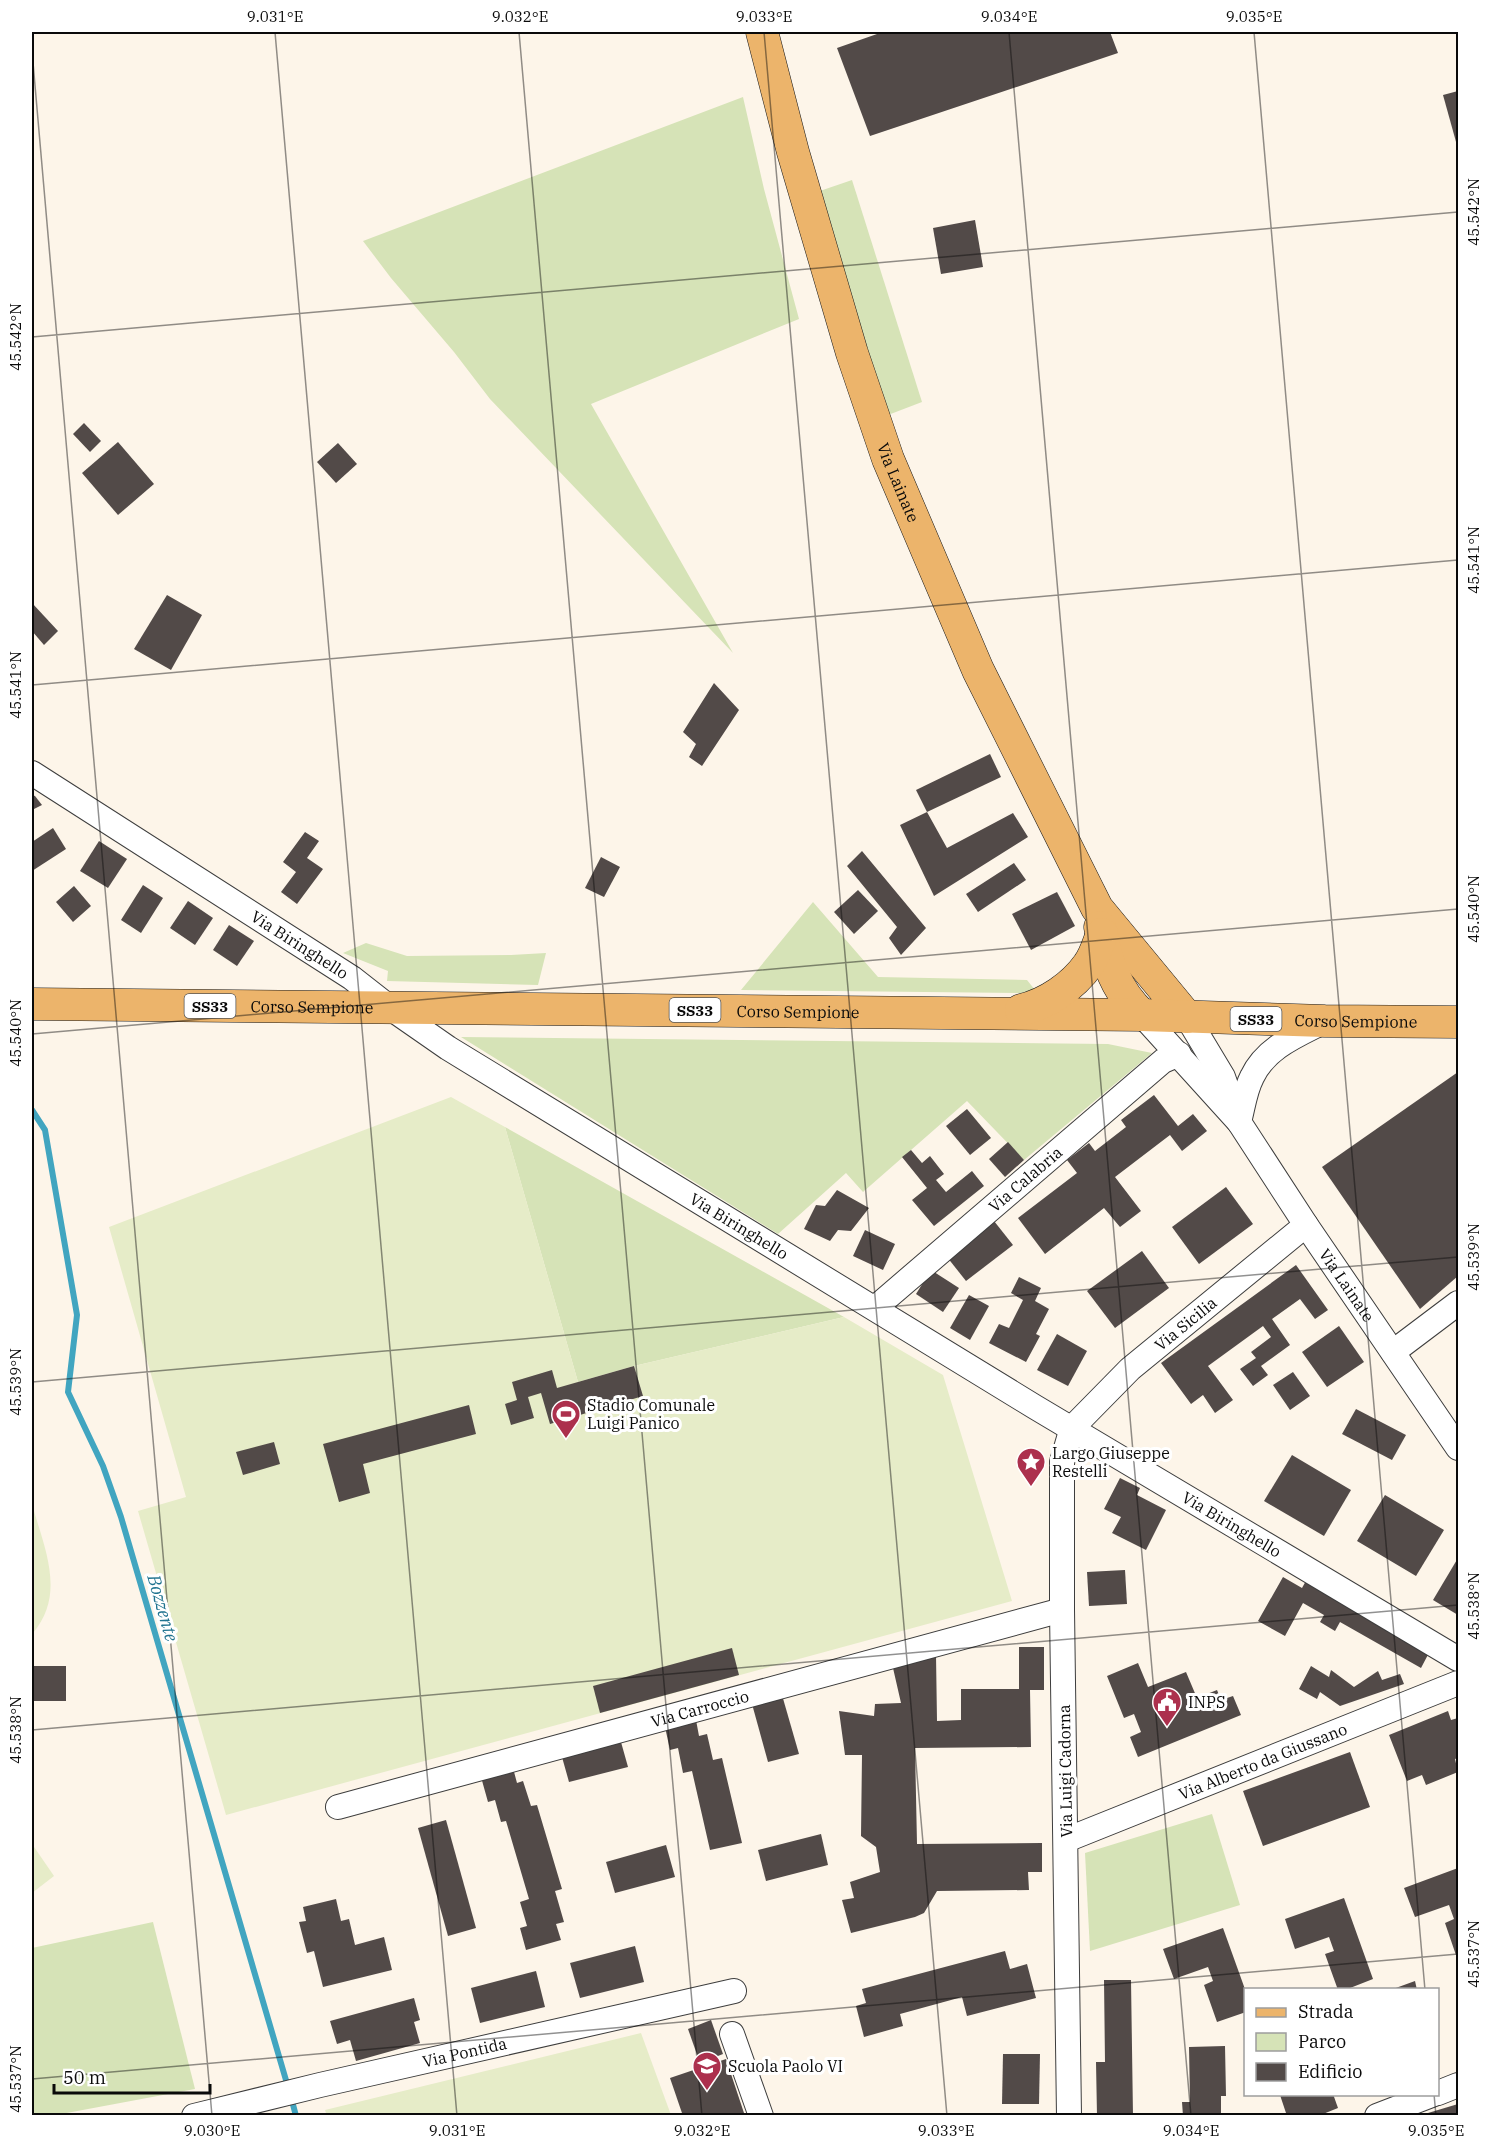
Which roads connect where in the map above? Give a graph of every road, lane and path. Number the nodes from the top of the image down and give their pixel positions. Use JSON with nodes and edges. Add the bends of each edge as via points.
{"nodes":[{"id":1,"x":762,"y":32,"type":"edge"},
{"id":2,"x":32,"y":773,"type":"edge"},
{"id":3,"x":1099,"y":921,"type":"junction"},
{"id":4,"x":32,"y":1004,"type":"edge"},
{"id":5,"x":389,"y":1007,"type":"junction"},
{"id":6,"x":1001,"y":1014,"type":"junction"},
{"id":7,"x":1142,"y":1016,"type":"junction"},
{"id":8,"x":1187,"y":1017,"type":"junction"},
{"id":9,"x":1325,"y":1021,"type":"junction"},
{"id":10,"x":1458,"y":1022,"type":"edge"},
{"id":11,"x":1179,"y":1054,"type":"junction"},
{"id":12,"x":1239,"y":1122,"type":"junction"},
{"id":13,"x":1306,"y":1225,"type":"junction"},
{"id":14,"x":1458,"y":1303,"type":"edge"},
{"id":15,"x":876,"y":1308,"type":"junction"},
{"id":16,"x":1393,"y":1352,"type":"junction"},
{"id":17,"x":1072,"y":1428,"type":"junction"},
{"id":18,"x":1458,"y":1448,"type":"edge"},
{"id":19,"x":1062,"y":1610,"type":"junction"},
{"id":20,"x":1458,"y":1659,"type":"edge"},
{"id":21,"x":1458,"y":1683,"type":"edge"},
{"id":22,"x":338,"y":1807,"type":"dead end"},
{"id":23,"x":1066,"y":1840,"type":"junction"},
{"id":24,"x":734,"y":1991,"type":"dead end"},
{"id":25,"x":732,"y":2034,"type":"dead end"},
{"id":26,"x":1458,"y":2085,"type":"edge"},
{"id":27,"x":1439,"y":2093,"type":"edge"},
{"id":28,"x":1430,"y":2096,"type":"edge"},
{"id":29,"x":194,"y":2115,"type":"edge"},
{"id":30,"x":762,"y":2115,"type":"edge"},
{"id":31,"x":1069,"y":2115,"type":"edge"},
{"id":32,"x":1377,"y":2115,"type":"edge"}],
"edges":[{"from":1,"to":3,"type":"main road","name":"Via Lainate","via":[[852,353],[888,459],[978,670]]},
{"from":2,"to":5,"type":"street","name":"Via Biringhello","via":[[352,978]]},
{"from":3,"to":6,"type":"main road","via":[[1089,964],[1066,987],[1036,1007]]},
{"from":3,"to":7,"type":"main road","name":"Via Lainate","via":[[1108,963],[1117,983]]},
{"from":3,"to":8,"type":"main road","name":"Via Lainate"},
{"from":4,"to":5,"type":"main road","name":"Corso Sempione","number":"SS33"},
{"from":5,"to":6,"type":"main road","name":"Corso Sempione","number":"SS33"},
{"from":5,"to":15,"type":"street","name":"Via Biringhello","via":[[448,1048]]},
{"from":6,"to":7,"type":"main road","name":"Corso Sempione","number":"SS33"},
{"from":7,"to":8,"type":"main road","name":"Corso Sempione","number":"SS33"},
{"from":7,"to":11,"type":"street","name":"Via Lainate"},
{"from":8,"to":9,"type":"main road","name":"Corso Sempione","number":"SS33"},
{"from":8,"to":12,"type":"street","name":"Via Lainate","via":[[1222,1077]]},
{"from":9,"to":10,"type":"main road","name":"Corso Sempione","number":"SS33"},
{"from":9,"to":12,"type":"street","via":[[1287,1041],[1260,1063],[1251,1079]]},
{"from":11,"to":12,"type":"street","name":"Via Lainate"},
{"from":11,"to":15,"type":"street","name":"Via Calabria","via":[[1163,1061]]},
{"from":12,"to":13,"type":"street","name":"Via Lainate"},
{"from":13,"to":16,"type":"street","name":"Via Lainate"},
{"from":13,"to":17,"type":"street","name":"Via Sicilia","via":[[1130,1369]]},
{"from":14,"to":16,"type":"street"},
{"from":15,"to":17,"type":"street","name":"Via Biringhello"},
{"from":16,"to":18,"type":"street","name":"Via Lainate"},
{"from":17,"to":19,"type":"street","name":"Via Luigi Cadorna","via":[[1062,1462]]},
{"from":17,"to":20,"type":"street","name":"Via Biringhello"},
{"from":19,"to":22,"type":"street","name":"Via Carroccio"},
{"from":19,"to":23,"type":"street","name":"Via Luigi Cadorna"},
{"from":21,"to":23,"type":"street","name":"Via Alberto da Giussano"},
{"from":23,"to":31,"type":"street","name":"Via Luigi Cadorna"},
{"from":24,"to":29,"type":"street","name":"Via Pontida"},
{"from":25,"to":30,"type":"street"},
{"from":26,"to":27,"type":"street"},
{"from":28,"to":32,"type":"street"}]}
